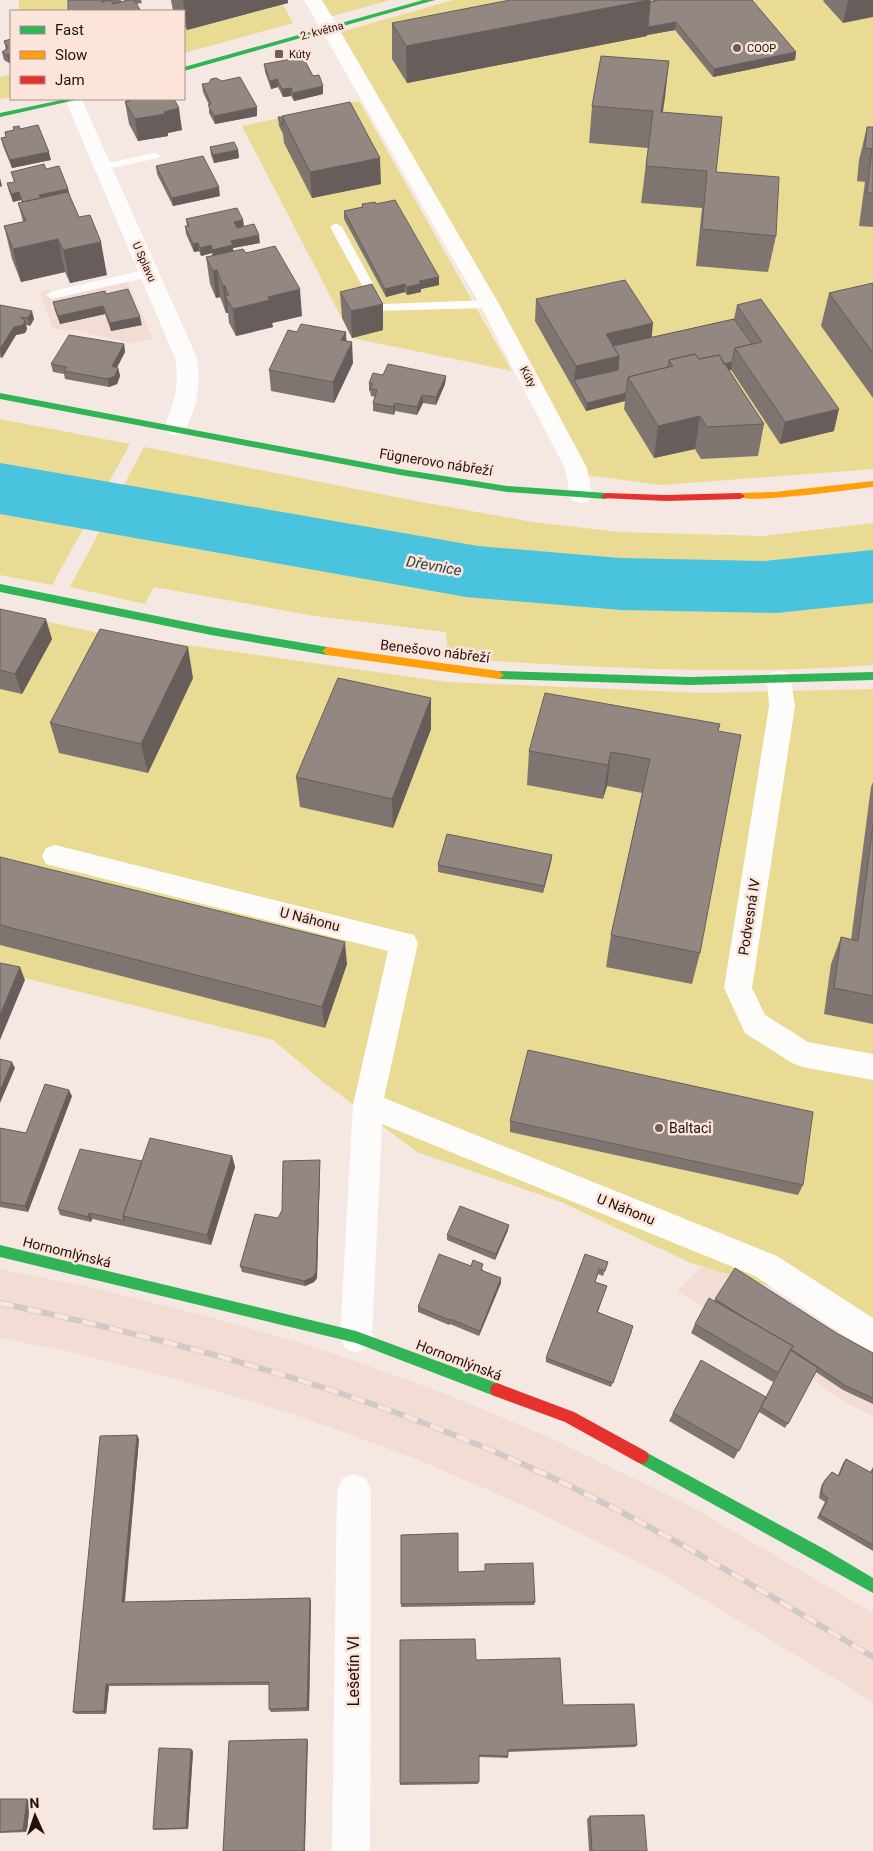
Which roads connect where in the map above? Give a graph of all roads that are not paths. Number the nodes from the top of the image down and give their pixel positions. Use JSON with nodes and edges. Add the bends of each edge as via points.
{"nodes":[{"id":1,"x":313,"y":0,"type":"edge"},
{"id":2,"x":431,"y":0,"type":"edge"},
{"id":3,"x":330,"y":29,"type":"junction"},
{"id":4,"x":185,"y":69,"type":"edge"},
{"id":5,"x":71,"y":100,"type":"edge"},
{"id":6,"x":75,"y":100,"type":"edge"},
{"id":7,"x":0,"y":116,"type":"edge"},
{"id":8,"x":154,"y":156,"type":"dead end"},
{"id":9,"x":103,"y":168,"type":"junction"},
{"id":10,"x":336,"y":227,"type":"dead end"},
{"id":11,"x":149,"y":273,"type":"junction"},
{"id":12,"x":52,"y":294,"type":"dead end"},
{"id":13,"x":489,"y":304,"type":"junction"},
{"id":14,"x":0,"y":396,"type":"edge"},
{"id":15,"x":175,"y":428,"type":"junction"},
{"id":16,"x":873,"y":484,"type":"edge"},
{"id":17,"x":580,"y":495,"type":"junction"},
{"id":18,"x":0,"y":588,"type":"edge"},
{"id":19,"x":873,"y":676,"type":"edge"},
{"id":20,"x":779,"y":680,"type":"junction"},
{"id":21,"x":55,"y":856,"type":"dead end"},
{"id":22,"x":873,"y":1067,"type":"edge"},
{"id":23,"x":368,"y":1105,"type":"junction"},
{"id":24,"x":0,"y":1252,"type":"edge"},
{"id":25,"x":873,"y":1336,"type":"edge"},
{"id":26,"x":356,"y":1337,"type":"junction"},
{"id":27,"x":354,"y":1491,"type":"dead end"},
{"id":28,"x":873,"y":1586,"type":"edge"},
{"id":29,"x":351,"y":1851,"type":"edge"}],
"edges":[{"from":1,"to":3,"type":"street","name":"Kúty"},
{"from":2,"to":3,"type":"street","name":"2. května"},
{"from":3,"to":4,"type":"street","name":"2. května"},
{"from":3,"to":13,"type":"street","name":"Kúty"},
{"from":5,"to":7,"type":"street"},
{"from":6,"to":9,"type":"street","name":"U Splavu"},
{"from":8,"to":9,"type":"lane"},
{"from":9,"to":11,"type":"street","name":"U Splavu"},
{"from":10,"to":13,"type":"lane","via":[[380,308]]},
{"from":11,"to":12,"type":"lane"},
{"from":11,"to":15,"type":"street","name":"U Splavu","via":[[186,358],[190,377],[188,399]]},
{"from":13,"to":17,"type":"street","name":"Kúty","via":[[576,468]]},
{"from":14,"to":15,"type":"street","name":"Fügnerovo nábřeží"},
{"from":15,"to":17,"type":"street","name":"Fügnerovo nábřeží","via":[[400,472]]},
{"from":16,"to":17,"type":"street","name":"Fügnerovo nábřeží","via":[[774,495],[666,498]]},
{"from":18,"to":20,"type":"street","name":"Benešovo nábřeží","via":[[211,632],[508,676]]},
{"from":19,"to":20,"type":"street","name":"Benešovo nábřeží"},
{"from":20,"to":22,"type":"street","name":"Podvesná IV","via":[[782,706],[738,988],[755,1024],[802,1054]]},
{"from":21,"to":23,"type":"street","name":"U Náhonu","via":[[404,942]]},
{"from":23,"to":25,"type":"street","name":"U Náhonu","via":[[766,1266]]},
{"from":23,"to":26,"type":"street","name":"U Náhonu"},
{"from":24,"to":26,"type":"street","name":"Hornomlýnská"},
{"from":26,"to":28,"type":"street","name":"Hornomlýnská","via":[[569,1417]]},
{"from":27,"to":29,"type":"street","name":"Lešetín VI"}]}
